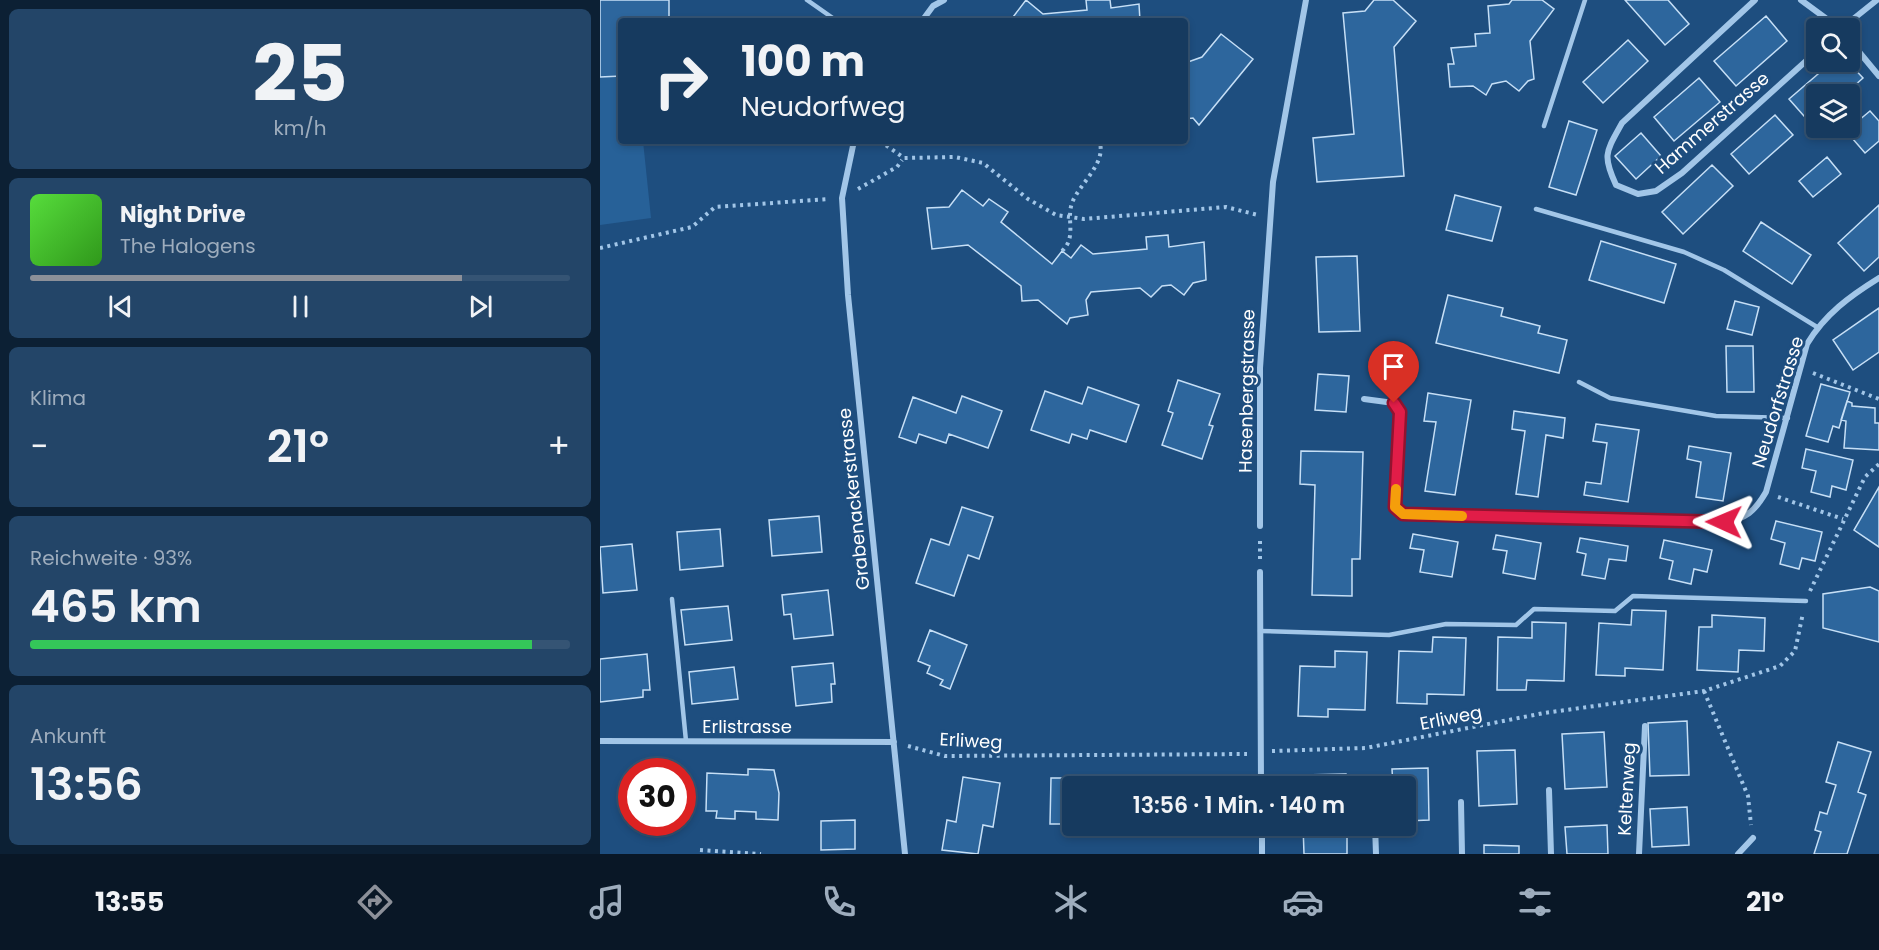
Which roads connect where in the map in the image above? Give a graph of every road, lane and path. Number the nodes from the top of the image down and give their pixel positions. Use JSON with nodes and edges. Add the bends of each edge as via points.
{"nodes":[{"id":1,"x":807,"y":0,"type":"edge"},
{"id":2,"x":944,"y":0,"type":"edge"},
{"id":3,"x":1306,"y":0,"type":"edge"},
{"id":4,"x":1585,"y":0,"type":"edge"},
{"id":5,"x":1755,"y":0,"type":"edge"},
{"id":6,"x":1801,"y":0,"type":"edge"},
{"id":7,"x":1876,"y":0,"type":"edge"},
{"id":8,"x":833,"y":18,"type":"edge"},
{"id":9,"x":924,"y":18,"type":"edge"},
{"id":10,"x":1826,"y":18,"type":"edge"},
{"id":11,"x":1853,"y":18,"type":"edge"},
{"id":12,"x":1860,"y":53,"type":"edge"},
{"id":13,"x":1806,"y":61,"type":"edge"},
{"id":14,"x":1879,"y":76,"type":"edge"},
{"id":15,"x":1544,"y":126,"type":"dead end"},
{"id":16,"x":853,"y":144,"type":"edge"},
{"id":17,"x":884,"y":144,"type":"edge"},
{"id":18,"x":1099,"y":144,"type":"edge"},
{"id":19,"x":902,"y":160,"type":"dead end"},
{"id":20,"x":842,"y":198,"type":"junction"},
{"id":21,"x":1536,"y":209,"type":"dead end"},
{"id":22,"x":1071,"y":217,"type":"junction"},
{"id":23,"x":1271,"y":218,"type":"junction"},
{"id":24,"x":600,"y":248,"type":"edge"},
{"id":25,"x":1062,"y":251,"type":"dead end"},
{"id":26,"x":1879,"y":278,"type":"edge"},
{"id":27,"x":1817,"y":327,"type":"junction"},
{"id":28,"x":1801,"y":369,"type":"junction"},
{"id":29,"x":1579,"y":382,"type":"dead end"},
{"id":30,"x":1364,"y":399,"type":"dead end"},
{"id":31,"x":1879,"y":399,"type":"edge"},
{"id":32,"x":1788,"y":418,"type":"junction"},
{"id":33,"x":1879,"y":464,"type":"edge"},
{"id":34,"x":1766,"y":492,"type":"junction"},
{"id":35,"x":1843,"y":519,"type":"junction"},
{"id":36,"x":1260,"y":526,"type":"joint"},
{"id":37,"x":1260,"y":572,"type":"joint"},
{"id":38,"x":672,"y":599,"type":"dead end"},
{"id":39,"x":1806,"y":601,"type":"junction"},
{"id":40,"x":1260,"y":632,"type":"junction"},
{"id":41,"x":1704,"y":691,"type":"junction"},
{"id":42,"x":1645,"y":726,"type":"dead end"},
{"id":43,"x":600,"y":741,"type":"edge"},
{"id":44,"x":686,"y":741,"type":"junction"},
{"id":45,"x":894,"y":742,"type":"junction"},
{"id":46,"x":1261,"y":752,"type":"junction"},
{"id":47,"x":1261,"y":776,"type":"edge"},
{"id":48,"x":1549,"y":790,"type":"dead end"},
{"id":49,"x":1461,"y":802,"type":"dead end"},
{"id":50,"x":1262,"y":836,"type":"edge"},
{"id":51,"x":1375,"y":836,"type":"edge"},
{"id":52,"x":1753,"y":838,"type":"joint"},
{"id":53,"x":700,"y":850,"type":"dead end"},
{"id":54,"x":761,"y":854,"type":"edge"},
{"id":55,"x":905,"y":854,"type":"edge"},
{"id":56,"x":1262,"y":854,"type":"edge"},
{"id":57,"x":1376,"y":854,"type":"edge"},
{"id":58,"x":1462,"y":854,"type":"edge"},
{"id":59,"x":1551,"y":854,"type":"edge"},
{"id":60,"x":1639,"y":854,"type":"edge"},
{"id":61,"x":1738,"y":854,"type":"edge"}],
"edges":[{"from":1,"to":8,"type":"lane"},
{"from":2,"to":9,"type":"street"},
{"from":3,"to":23,"type":"street","name":"Hasenbergstrasse"},
{"from":4,"to":15,"type":"lane"},
{"from":5,"to":13,"type":"street","name":"Hammerstrasse","via":[[1622,123],[1610,144],[1606,162],[1616,185],[1638,194],[1656,190],[1682,173]]},
{"from":6,"to":10,"type":"street"},
{"from":7,"to":11,"type":"street"},
{"from":12,"to":14,"type":"street"},
{"from":16,"to":20,"type":"street","name":"Grabenackerstrasse"},
{"from":17,"to":22,"type":"path","via":[[904,158],[955,157],[983,163],[1028,199],[1056,215]]},
{"from":18,"to":22,"type":"path","via":[[1100,153],[1072,203]]},
{"from":19,"to":20,"type":"path","via":[[897,167]]},
{"from":20,"to":24,"type":"path","via":[[715,207],[692,227]]},
{"from":20,"to":45,"type":"street","name":"Grabenackerstrasse","via":[[848,295]]},
{"from":21,"to":27,"type":"lane","via":[[1684,252],[1724,270]]},
{"from":22,"to":23,"type":"path","via":[[1226,207]]},
{"from":22,"to":25,"type":"path","via":[[1071,240]]},
{"from":23,"to":36,"type":"street","name":"Hasenbergstrasse","via":[[1260,368]]},
{"from":26,"to":27,"type":"street","name":"Neudorfstrasse","via":[[1845,299]]},
{"from":27,"to":28,"type":"street","name":"Neudorfstrasse","via":[[1807,344]]},
{"from":28,"to":31,"type":"path"},
{"from":28,"to":32,"type":"street","name":"Neudorfstrasse"},
{"from":29,"to":32,"type":"lane","via":[[1610,398],[1716,416]]},
{"from":30,"to":34,"type":"street","via":[[1394,403],[1400,412],[1395,507],[1403,514],[1724,522],[1741,520],[1756,508]]},
{"from":32,"to":34,"type":"street","name":"Neudorfstrasse"},
{"from":33,"to":35,"type":"path","name":"Erliweg","via":[[1865,477]]},
{"from":34,"to":35,"type":"path"},
{"from":35,"to":39,"type":"path","name":"Erliweg"},
{"from":36,"to":37,"type":"path"},
{"from":37,"to":40,"type":"street"},
{"from":38,"to":44,"type":"lane"},
{"from":39,"to":40,"type":"lane","via":[[1633,596],[1615,611],[1534,609],[1516,625],[1446,624],[1389,635]]},
{"from":39,"to":41,"type":"path","name":"Erliweg","via":[[1795,651],[1780,666]]},
{"from":40,"to":46,"type":"street"},
{"from":41,"to":46,"type":"path","name":"Erliweg","via":[[1544,713],[1366,748]]},
{"from":41,"to":52,"type":"path","via":[[1748,796]]},
{"from":42,"to":60,"type":"street","name":"Keltenweg"},
{"from":43,"to":44,"type":"street","name":"Erlistrasse"},
{"from":44,"to":45,"type":"street","name":"Erlistrasse"},
{"from":45,"to":46,"type":"path","name":"Erliweg","via":[[945,756]]},
{"from":45,"to":55,"type":"street","name":"Grabenackerstrasse"},
{"from":46,"to":47,"type":"street"},
{"from":48,"to":59,"type":"street"},
{"from":49,"to":58,"type":"street"},
{"from":50,"to":56,"type":"street"},
{"from":51,"to":57,"type":"street"},
{"from":52,"to":61,"type":"street"},
{"from":53,"to":54,"type":"path"}]}
